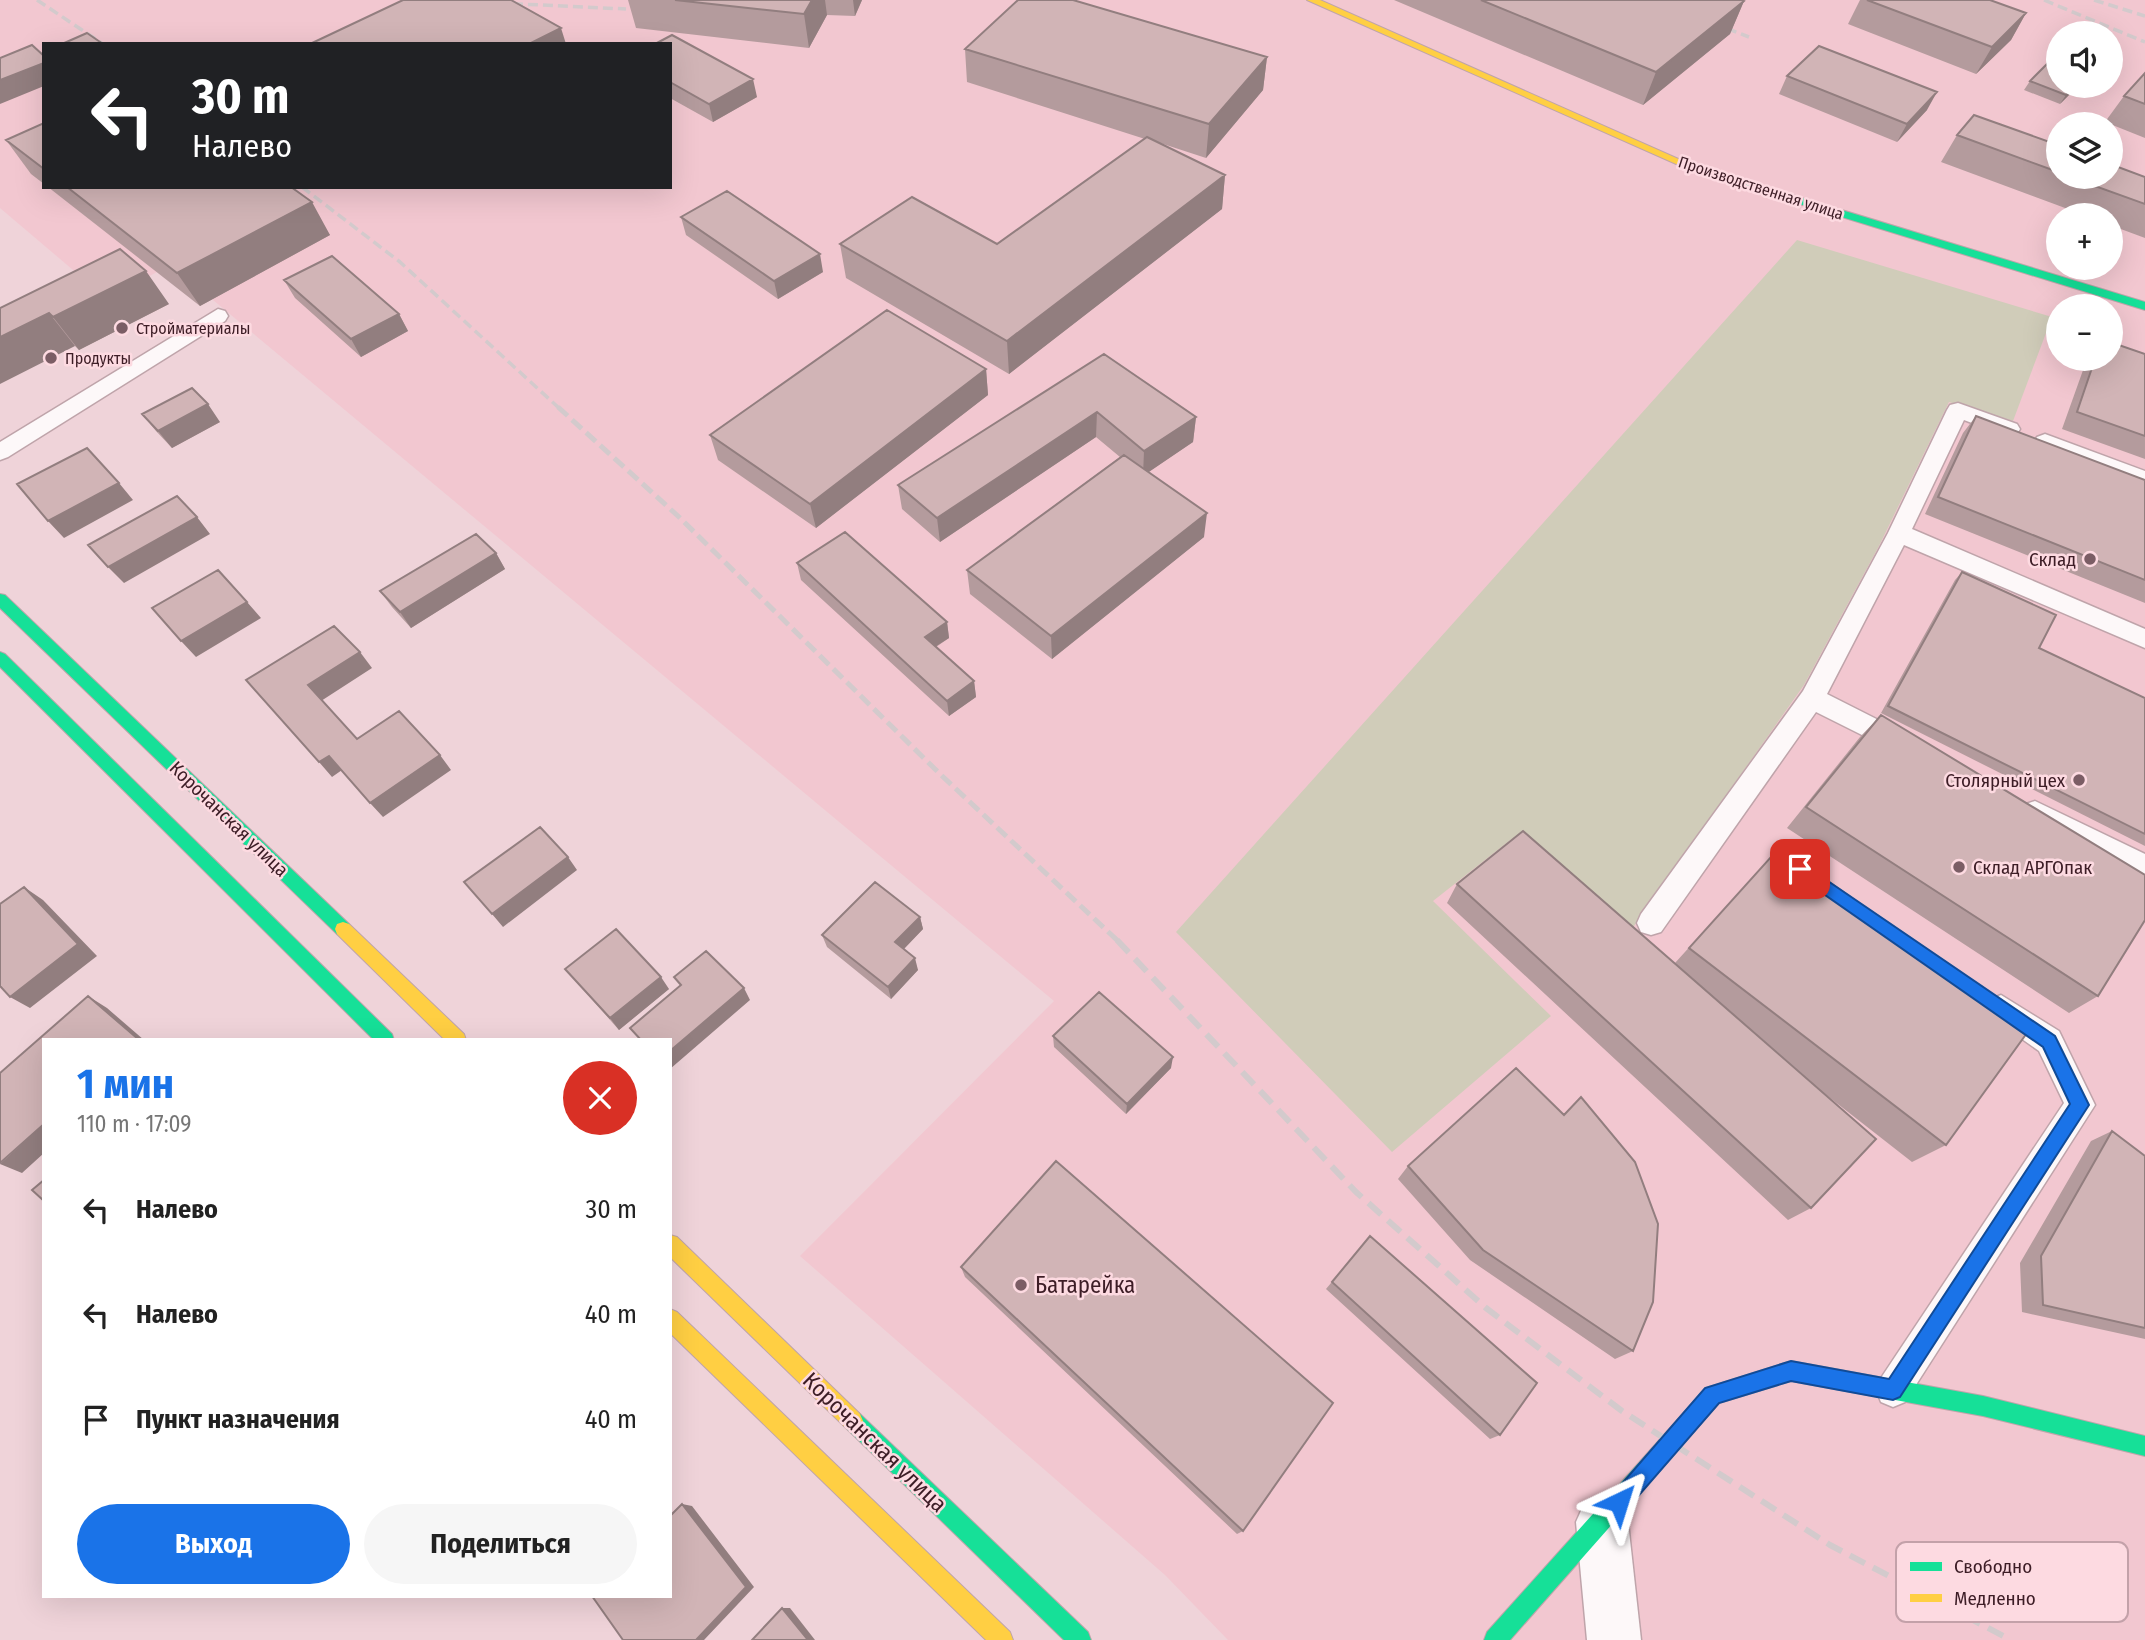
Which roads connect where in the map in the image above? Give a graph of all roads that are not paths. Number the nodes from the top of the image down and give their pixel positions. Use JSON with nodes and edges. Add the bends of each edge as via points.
{"nodes":[{"id":1,"x":1312,"y":0,"type":"edge"},
{"id":2,"x":2145,"y":306,"type":"edge"},
{"id":3,"x":218,"y":316,"type":"dead end"},
{"id":4,"x":0,"y":452,"type":"edge"},
{"id":5,"x":2145,"y":480,"type":"edge"},
{"id":6,"x":1899,"y":533,"type":"junction"},
{"id":7,"x":0,"y":599,"type":"edge"},
{"id":8,"x":2145,"y":639,"type":"edge"},
{"id":9,"x":0,"y":658,"type":"edge"},
{"id":10,"x":1812,"y":698,"type":"junction"},
{"id":11,"x":1923,"y":755,"type":"edge"},
{"id":12,"x":2009,"y":799,"type":"edge"},
{"id":13,"x":2145,"y":867,"type":"edge"},
{"id":14,"x":1651,"y":923,"type":"dead end"},
{"id":15,"x":1981,"y":994,"type":"edge"},
{"id":16,"x":384,"y":1038,"type":"edge"},
{"id":17,"x":456,"y":1038,"type":"edge"},
{"id":18,"x":672,"y":1246,"type":"edge"},
{"id":19,"x":672,"y":1321,"type":"edge"},
{"id":20,"x":1893,"y":1390,"type":"junction"},
{"id":21,"x":2145,"y":1446,"type":"edge"},
{"id":22,"x":1602,"y":1522,"type":"junction"},
{"id":23,"x":1002,"y":1640,"type":"edge"},
{"id":24,"x":1080,"y":1640,"type":"edge"},
{"id":25,"x":1495,"y":1640,"type":"edge"},
{"id":26,"x":1614,"y":1640,"type":"edge"}],
"edges":[{"from":1,"to":2,"type":"main road","name":"Производственная улица","via":[[1692,169]]},
{"from":3,"to":4,"type":"lane"},
{"from":5,"to":6,"type":"lane","via":[[1958,410]]},
{"from":6,"to":8,"type":"lane"},
{"from":6,"to":10,"type":"lane"},
{"from":7,"to":17,"type":"main road","name":"Корочанская улица"},
{"from":9,"to":16,"type":"main road"},
{"from":10,"to":11,"type":"lane"},
{"from":10,"to":14,"type":"lane"},
{"from":12,"to":13,"type":"lane"},
{"from":15,"to":20,"type":"lane","via":[[2049,1041],[2080,1105]]},
{"from":18,"to":24,"type":"main road","name":"Корочанская улица"},
{"from":19,"to":23,"type":"main road"},
{"from":20,"to":21,"type":"main road","via":[[1983,1406]]},
{"from":20,"to":22,"type":"main road","via":[[1791,1371],[1713,1395]]},
{"from":22,"to":25,"type":"main road"},
{"from":22,"to":26,"type":"street"}]}
